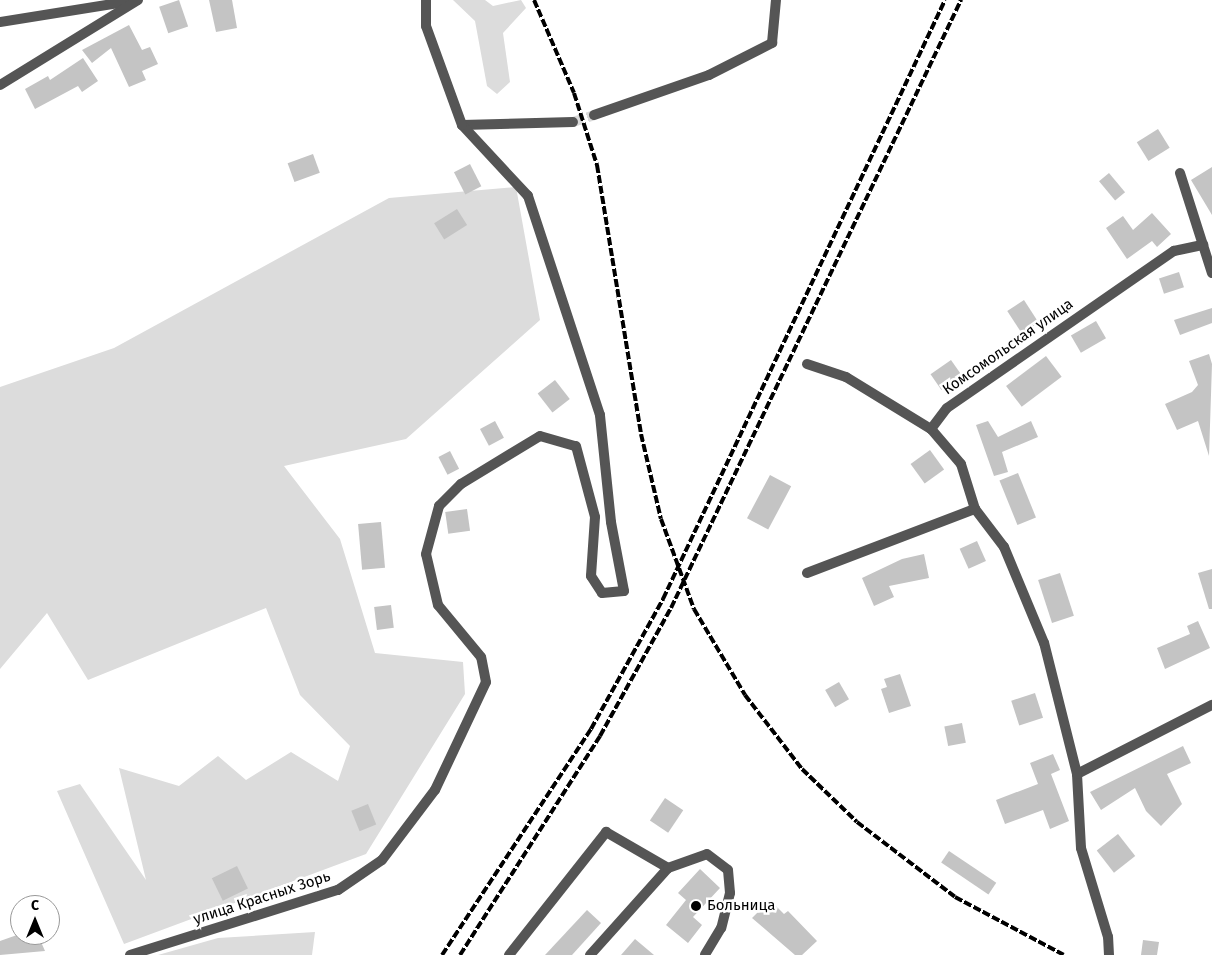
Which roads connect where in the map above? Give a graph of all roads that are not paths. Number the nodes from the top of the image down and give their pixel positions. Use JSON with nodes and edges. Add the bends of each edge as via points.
{"nodes":[{"id":1,"x":138,"y":0,"type":"edge"},
{"id":2,"x":426,"y":0,"type":"edge"},
{"id":3,"x":776,"y":0,"type":"edge"},
{"id":4,"x":0,"y":22,"type":"edge"},
{"id":5,"x":0,"y":85,"type":"edge"},
{"id":6,"x":594,"y":115,"type":"tunnel mouth"},
{"id":7,"x":572,"y":122,"type":"tunnel mouth"},
{"id":8,"x":462,"y":125,"type":"junction"},
{"id":9,"x":1180,"y":172,"type":"dead end"},
{"id":10,"x":1203,"y":245,"type":"junction"},
{"id":11,"x":1212,"y":272,"type":"edge"},
{"id":12,"x":807,"y":364,"type":"dead end"},
{"id":13,"x":931,"y":429,"type":"junction"},
{"id":14,"x":975,"y":510,"type":"junction"},
{"id":15,"x":807,"y":573,"type":"dead end"},
{"id":16,"x":1212,"y":705,"type":"edge"},
{"id":17,"x":1077,"y":774,"type":"junction"},
{"id":18,"x":668,"y":868,"type":"junction"},
{"id":19,"x":130,"y":955,"type":"edge"},
{"id":20,"x":509,"y":955,"type":"edge"},
{"id":21,"x":590,"y":955,"type":"edge"},
{"id":22,"x":705,"y":955,"type":"edge"},
{"id":23,"x":1109,"y":955,"type":"edge"}],
"edges":[{"from":1,"to":4,"type":"street"},
{"from":1,"to":5,"type":"street"},
{"from":2,"to":8,"type":"street","via":[[426,26]]},
{"from":3,"to":6,"type":"street","via":[[772,43],[709,75]]},
{"from":7,"to":8,"type":"street"},
{"from":8,"to":19,"type":"street","name":"улица Красных Зорь","via":[[528,196],[600,415],[610,522],[624,591],[602,593],[591,576],[595,517],[576,446],[540,436],[461,484],[439,506],[426,554],[438,606],[481,657],[486,682],[435,790],[382,860],[338,890]]},
{"from":9,"to":10,"type":"street"},
{"from":10,"to":11,"type":"street"},
{"from":10,"to":13,"type":"street","name":"Комсомольская улица","via":[[1174,251],[947,408]]},
{"from":12,"to":13,"type":"street","via":[[846,377]]},
{"from":13,"to":14,"type":"street","via":[[961,464]]},
{"from":14,"to":15,"type":"street"},
{"from":14,"to":17,"type":"street","via":[[1004,547],[1044,643]]},
{"from":16,"to":17,"type":"street"},
{"from":17,"to":23,"type":"street","via":[[1081,848],[1108,937]]},
{"from":18,"to":20,"type":"street","via":[[606,832]]},
{"from":18,"to":21,"type":"street"},
{"from":18,"to":22,"type":"street","via":[[707,854],[728,870],[730,893],[721,928]]}]}
